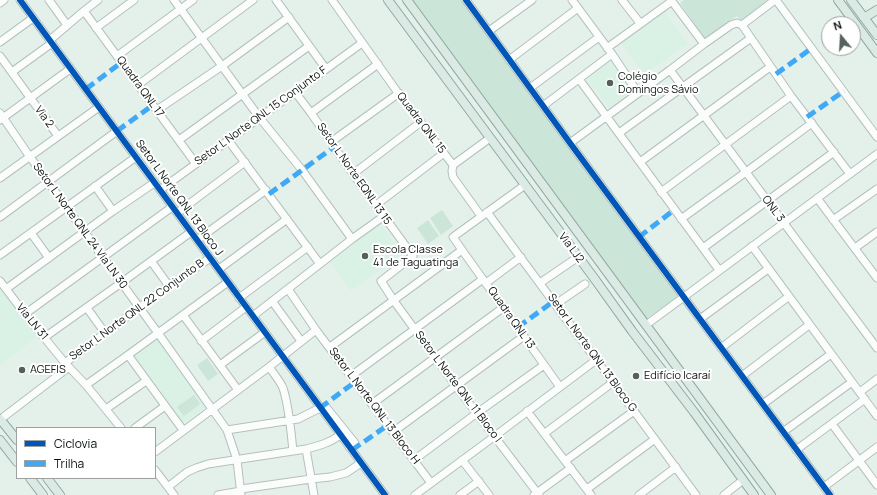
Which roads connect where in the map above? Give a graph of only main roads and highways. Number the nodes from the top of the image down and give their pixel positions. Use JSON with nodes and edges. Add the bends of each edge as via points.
{"nodes":[{"id":1,"x":388,"y":0,"type":"edge"},
{"id":2,"x":407,"y":0,"type":"edge"},
{"id":3,"x":838,"y":0,"type":"edge"},
{"id":4,"x":851,"y":0,"type":"edge"},
{"id":5,"x":877,"y":10,"type":"edge"},
{"id":6,"x":864,"y":18,"type":"junction"},
{"id":7,"x":877,"y":35,"type":"edge"},
{"id":8,"x":444,"y":50,"type":"junction"},
{"id":9,"x":877,"y":53,"type":"edge"},
{"id":10,"x":432,"y":59,"type":"junction"},
{"id":11,"x":590,"y":250,"type":"junction"},
{"id":12,"x":578,"y":258,"type":"junction"},
{"id":13,"x":699,"y":397,"type":"junction"},
{"id":14,"x":688,"y":404,"type":"junction"},
{"id":15,"x":704,"y":405,"type":"junction"},
{"id":16,"x":694,"y":412,"type":"junction"},
{"id":17,"x":0,"y":419,"type":"edge"},
{"id":18,"x":0,"y":437,"type":"edge"},
{"id":19,"x":16,"y":439,"type":"edge"},
{"id":20,"x":0,"y":440,"type":"edge"},
{"id":21,"x":16,"y":455,"type":"edge"},
{"id":22,"x":16,"y":461,"type":"edge"},
{"id":23,"x":31,"y":479,"type":"edge"},
{"id":24,"x":48,"y":479,"type":"edge"},
{"id":25,"x":43,"y":495,"type":"edge"},
{"id":26,"x":60,"y":495,"type":"edge"},
{"id":27,"x":754,"y":495,"type":"edge"},
{"id":28,"x":771,"y":495,"type":"edge"}],
"edges":[{"from":1,"to":10,"type":"main road","name":"Via LJ2"},
{"from":2,"to":8,"type":"main road","name":"Via LJ2"},
{"from":3,"to":9,"type":"main road"},
{"from":4,"to":6,"type":"main road"},
{"from":5,"to":6,"type":"main road"},
{"from":6,"to":7,"type":"main road"},
{"from":8,"to":10,"type":"main road"},
{"from":8,"to":11,"type":"main road","name":"Via LJ2"},
{"from":10,"to":12,"type":"main road","name":"Via LJ2"},
{"from":11,"to":12,"type":"main road"},
{"from":11,"to":13,"type":"main road","name":"Via LJ2"},
{"from":12,"to":14,"type":"main road","name":"Via LJ2"},
{"from":13,"to":14,"type":"main road"},
{"from":13,"to":15,"type":"main road","name":"Via LJ2"},
{"from":14,"to":16,"type":"main road","name":"Via LJ2"},
{"from":15,"to":16,"type":"main road"},
{"from":15,"to":28,"type":"main road","name":"Via LJ2"},
{"from":16,"to":27,"type":"main road","name":"Via LJ2"},
{"from":17,"to":19,"type":"main road"},
{"from":18,"to":21,"type":"main road"},
{"from":20,"to":22,"type":"main road"},
{"from":23,"to":25,"type":"main road"},
{"from":24,"to":26,"type":"main road"}]}
